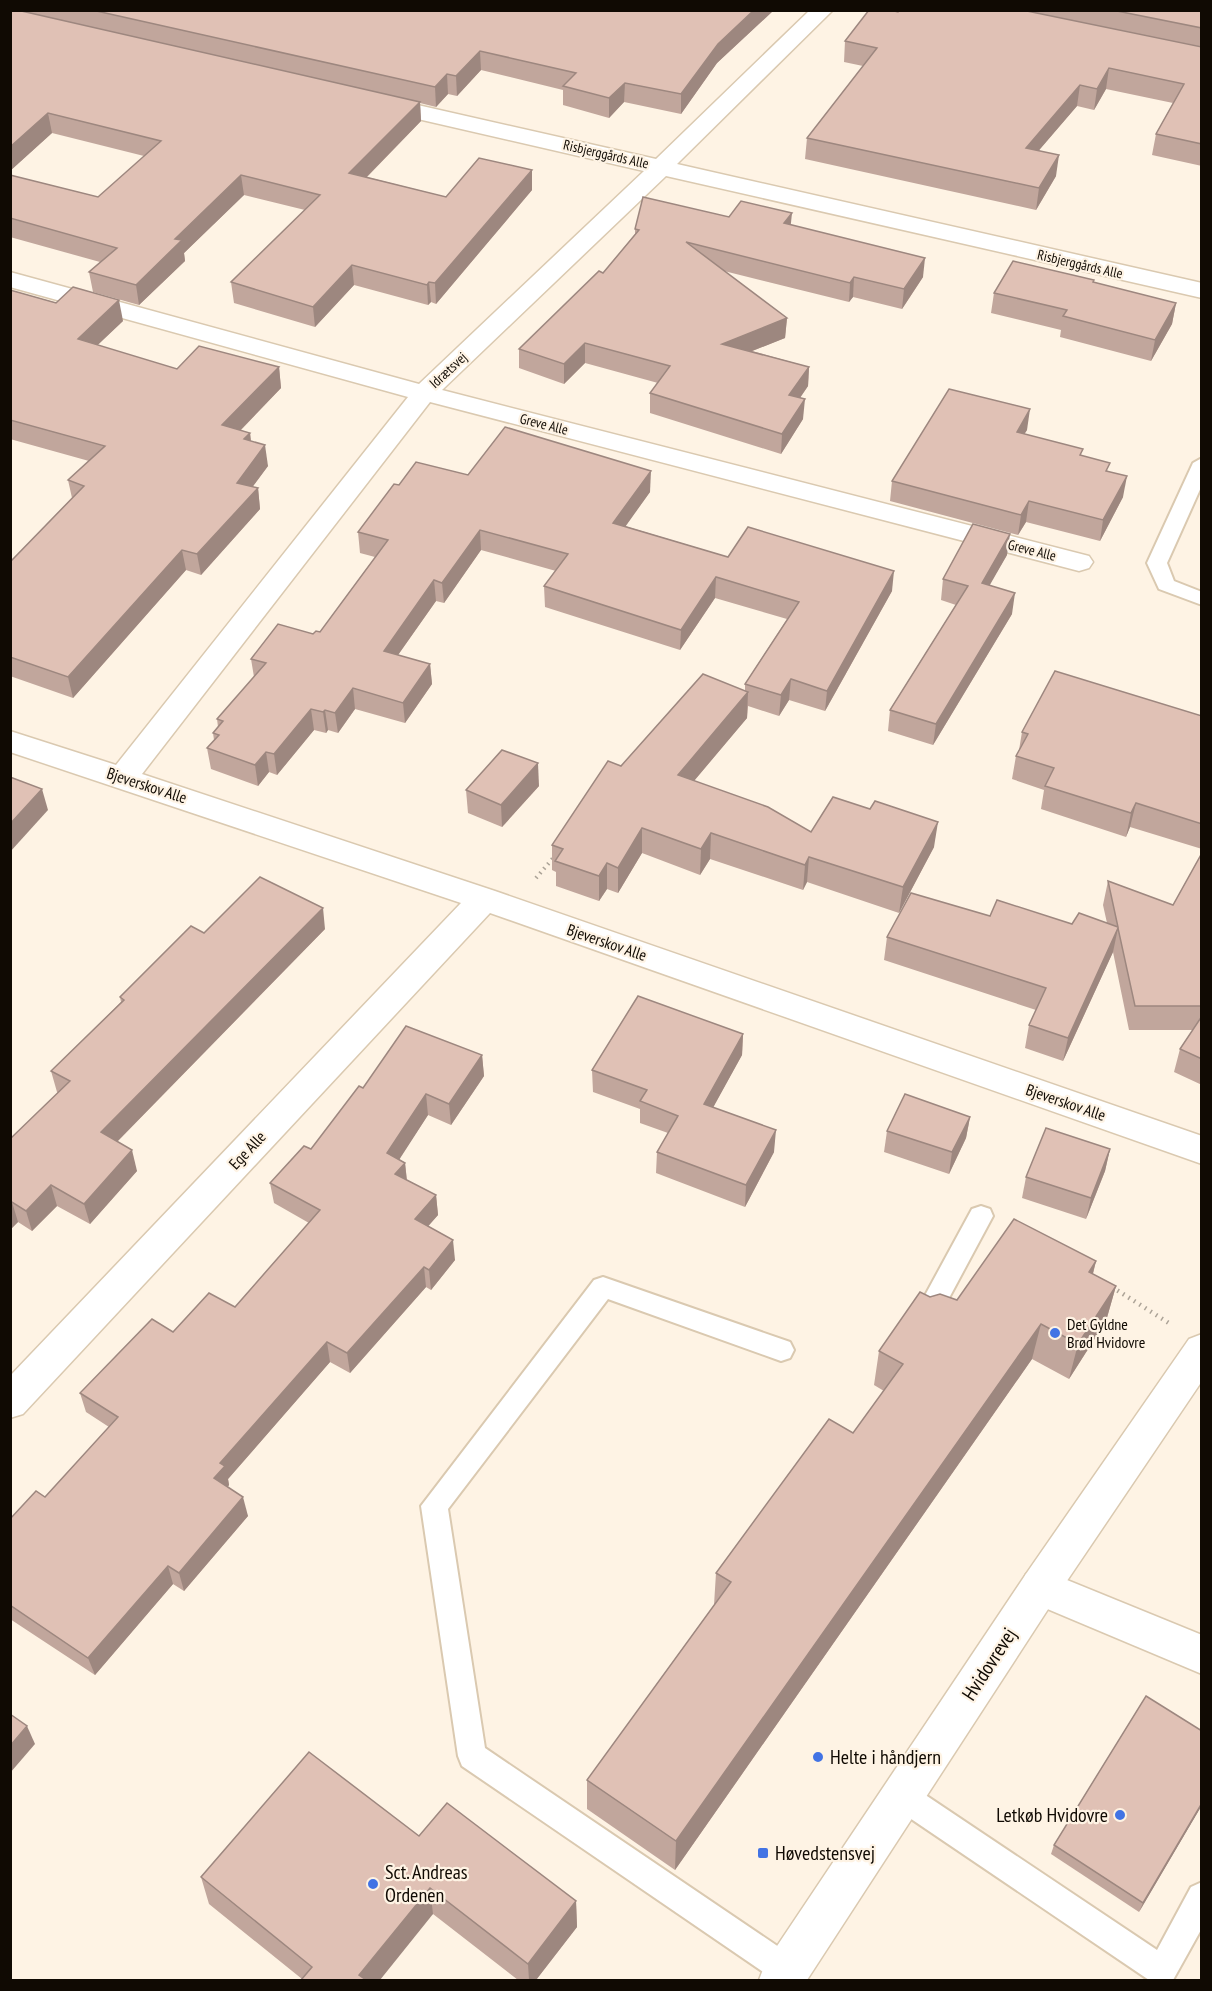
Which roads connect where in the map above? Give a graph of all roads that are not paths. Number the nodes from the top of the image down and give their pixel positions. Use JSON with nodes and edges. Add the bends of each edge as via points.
{"nodes":[{"id":1,"x":823,"y":10,"type":"edge"},
{"id":2,"x":361,"y":99,"type":"edge"},
{"id":3,"x":662,"y":166,"type":"junction"},
{"id":4,"x":10,"y":279,"type":"edge"},
{"id":5,"x":1202,"y":291,"type":"edge"},
{"id":6,"x":424,"y":393,"type":"junction"},
{"id":7,"x":1202,"y":463,"type":"edge"},
{"id":8,"x":1079,"y":562,"type":"dead end"},
{"id":9,"x":1202,"y":599,"type":"edge"},
{"id":10,"x":10,"y":741,"type":"edge"},
{"id":11,"x":123,"y":777,"type":"junction"},
{"id":12,"x":499,"y":904,"type":"junction"},
{"id":13,"x":1202,"y":1150,"type":"edge"},
{"id":14,"x":981,"y":1216,"type":"dead end"},
{"id":15,"x":925,"y":1320,"type":"edge"},
{"id":16,"x":1191,"y":1340,"type":"edge"},
{"id":17,"x":781,"y":1350,"type":"dead end"},
{"id":18,"x":10,"y":1402,"type":"edge"},
{"id":19,"x":1040,"y":1587,"type":"junction"},
{"id":20,"x":1202,"y":1655,"type":"edge"},
{"id":21,"x":902,"y":1796,"type":"junction"},
{"id":22,"x":1202,"y":1897,"type":"edge"},
{"id":23,"x":784,"y":1976,"type":"edge"}],
"edges":[{"from":1,"to":3,"type":"street","name":"Idrætsvej"},
{"from":2,"to":3,"type":"street","name":"Risbjerggårds Alle"},
{"from":3,"to":5,"type":"street","name":"Risbjerggårds Alle"},
{"from":3,"to":6,"type":"street","name":"Idrætsvej"},
{"from":4,"to":6,"type":"street","name":"Greve Alle"},
{"from":6,"to":8,"type":"street","name":"Greve Alle"},
{"from":6,"to":11,"type":"street","name":"Idrætsvej"},
{"from":7,"to":9,"type":"lane","via":[[1156,563],[1166,585]]},
{"from":10,"to":11,"type":"street","name":"Bjeverskov Alle"},
{"from":11,"to":12,"type":"street","name":"Bjeverskov Alle"},
{"from":12,"to":13,"type":"street","name":"Bjeverskov Alle"},
{"from":12,"to":18,"type":"street","name":"Ege Alle"},
{"from":14,"to":15,"type":"lane"},
{"from":16,"to":19,"type":"street","name":"Hvidovrevej"},
{"from":17,"to":23,"type":"lane","via":[[603,1287],[434,1506],[472,1756]]},
{"from":19,"to":20,"type":"street"},
{"from":19,"to":21,"type":"street","name":"Hvidovrevej"},
{"from":21,"to":22,"type":"lane","via":[[1162,1971]]},
{"from":21,"to":23,"type":"street","name":"Hvidovrevej"}]}
